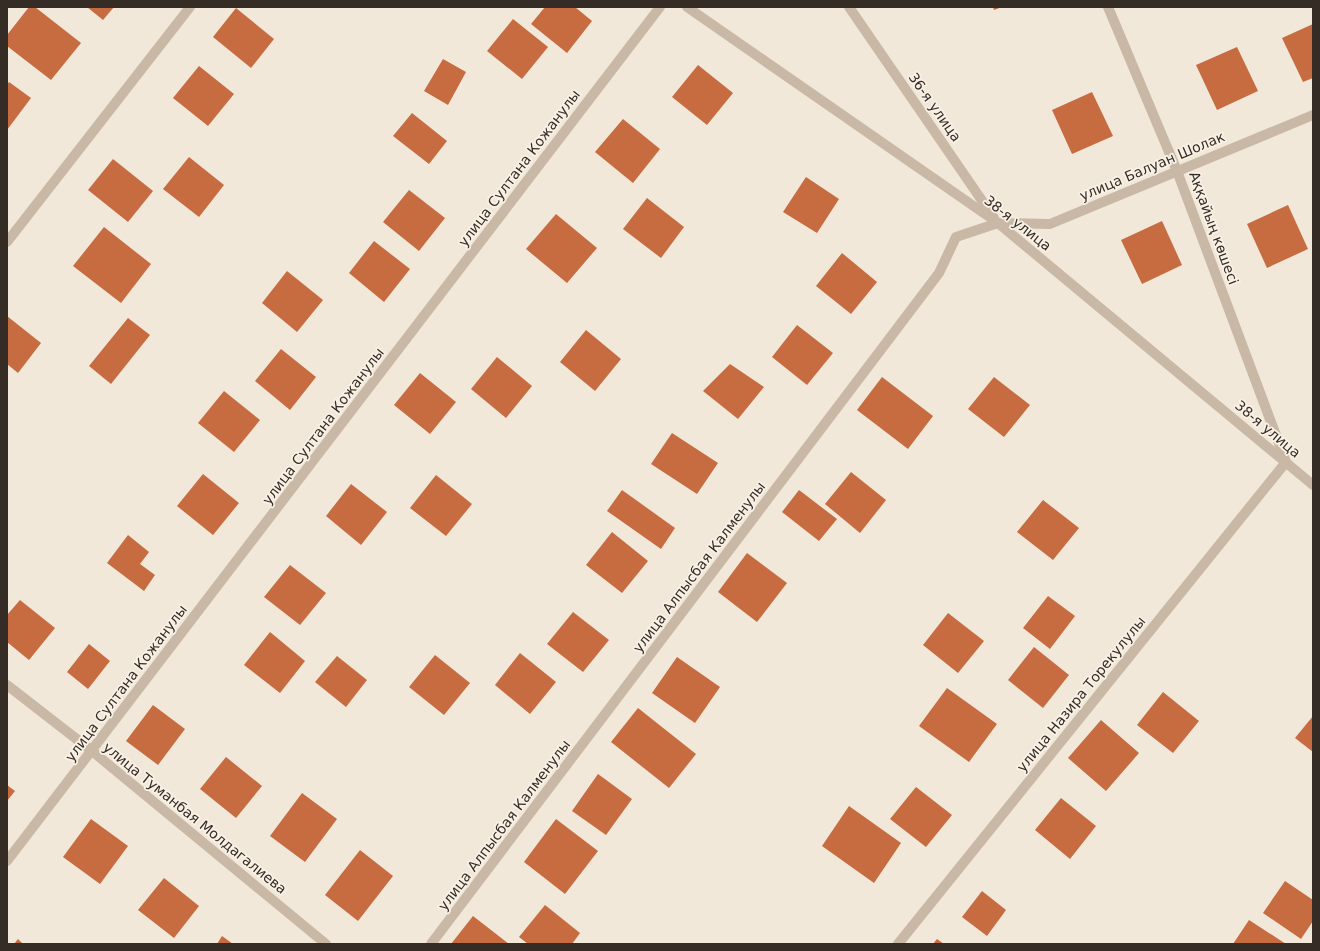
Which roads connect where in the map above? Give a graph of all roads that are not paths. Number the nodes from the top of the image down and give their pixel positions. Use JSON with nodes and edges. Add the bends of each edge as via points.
{"nodes":[{"id":1,"x":190,"y":7,"type":"edge"},
{"id":2,"x":660,"y":7,"type":"edge"},
{"id":3,"x":687,"y":7,"type":"edge"},
{"id":4,"x":849,"y":7,"type":"edge"},
{"id":5,"x":1108,"y":7,"type":"edge"},
{"id":6,"x":1313,"y":115,"type":"edge"},
{"id":7,"x":1178,"y":171,"type":"junction"},
{"id":8,"x":998,"y":223,"type":"junction"},
{"id":9,"x":7,"y":242,"type":"edge"},
{"id":10,"x":1286,"y":462,"type":"junction"},
{"id":11,"x":1313,"y":484,"type":"edge"},
{"id":12,"x":7,"y":685,"type":"edge"},
{"id":13,"x":92,"y":751,"type":"junction"},
{"id":14,"x":7,"y":861,"type":"edge"},
{"id":15,"x":326,"y":944,"type":"edge"},
{"id":16,"x":431,"y":944,"type":"edge"},
{"id":17,"x":898,"y":944,"type":"edge"}],
"edges":[{"from":1,"to":9,"type":"street"},
{"from":2,"to":13,"type":"street","name":"улица Султана Кожанулы"},
{"from":3,"to":8,"type":"street","name":"38-я улица"},
{"from":4,"to":8,"type":"street","name":"36-я улица"},
{"from":5,"to":7,"type":"street","name":"Аққайың көшесі"},
{"from":6,"to":7,"type":"street","name":"улица Балуан Шолак"},
{"from":7,"to":8,"type":"street","name":"улица Балуан Шолак","via":[[1050,224]]},
{"from":7,"to":10,"type":"street","name":"Аққайың көшесі"},
{"from":8,"to":10,"type":"street","name":"38-я улица"},
{"from":8,"to":16,"type":"street","name":"улица Алпысбая Калменулы","via":[[956,237],[939,273]]},
{"from":10,"to":11,"type":"street","name":"38-я улица"},
{"from":10,"to":17,"type":"street","name":"улица Назира Торекулулы"},
{"from":12,"to":13,"type":"street","name":"улица Туманбая Молдагалиева"},
{"from":13,"to":14,"type":"street","name":"улица Султана Кожанулы"},
{"from":13,"to":15,"type":"street","name":"улица Туманбая Молдагалиева"}]}
